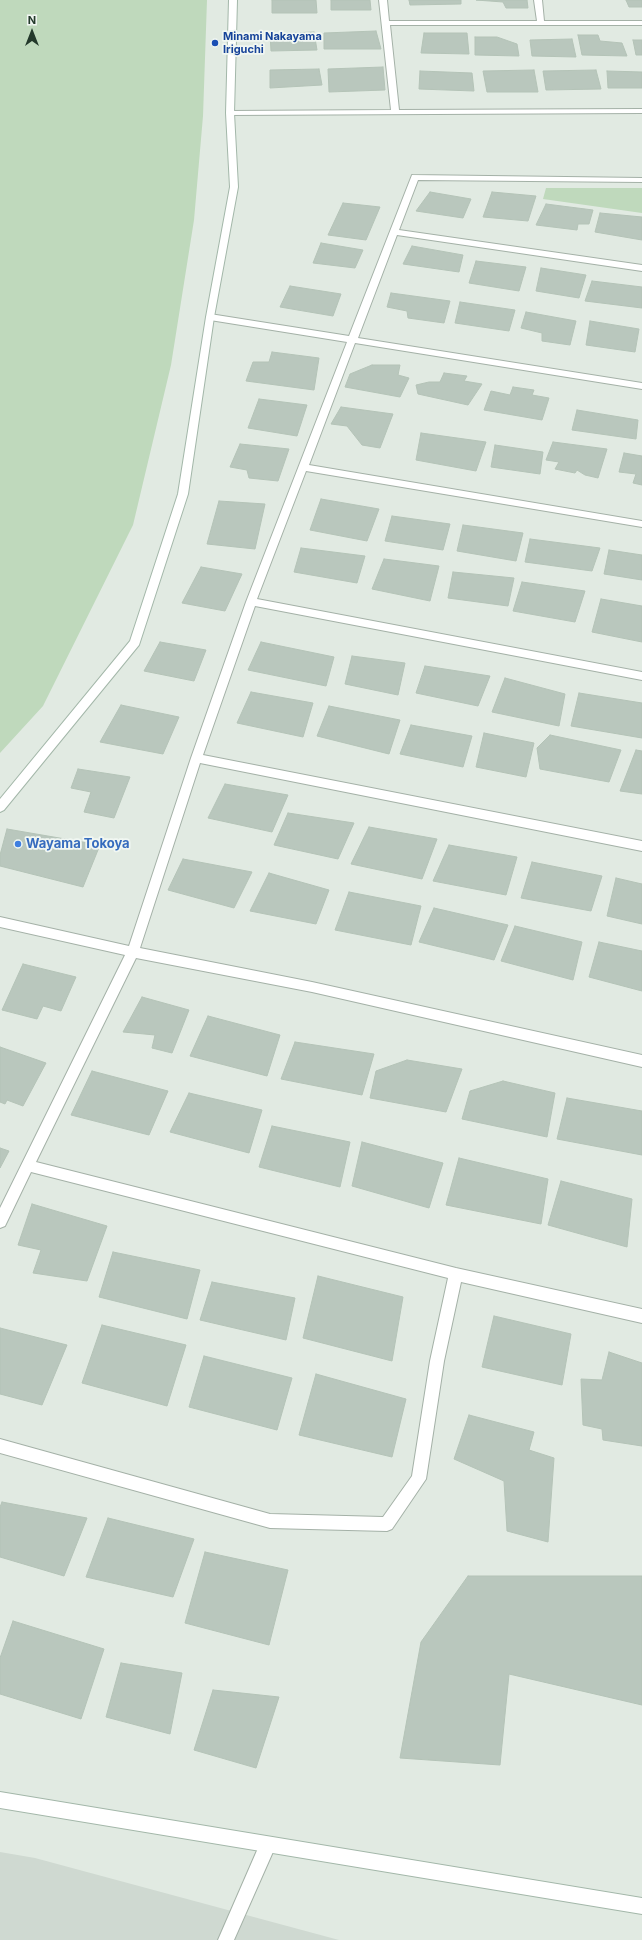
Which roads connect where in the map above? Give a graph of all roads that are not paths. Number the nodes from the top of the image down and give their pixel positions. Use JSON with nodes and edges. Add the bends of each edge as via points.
{"nodes":[{"id":1,"x":233,"y":0,"type":"edge"},
{"id":2,"x":383,"y":0,"type":"edge"},
{"id":3,"x":538,"y":0,"type":"edge"},
{"id":4,"x":385,"y":23,"type":"junction"},
{"id":5,"x":541,"y":23,"type":"junction"},
{"id":6,"x":642,"y":23,"type":"edge"},
{"id":7,"x":396,"y":111,"type":"junction"},
{"id":8,"x":642,"y":111,"type":"edge"},
{"id":9,"x":230,"y":113,"type":"junction"},
{"id":10,"x":642,"y":180,"type":"edge"},
{"id":11,"x":393,"y":232,"type":"junction"},
{"id":12,"x":642,"y":268,"type":"edge"},
{"id":13,"x":210,"y":317,"type":"junction"},
{"id":14,"x":351,"y":339,"type":"junction"},
{"id":15,"x":642,"y":386,"type":"edge"},
{"id":16,"x":304,"y":467,"type":"junction"},
{"id":17,"x":642,"y":524,"type":"edge"},
{"id":18,"x":251,"y":602,"type":"junction"},
{"id":19,"x":642,"y":676,"type":"edge"},
{"id":20,"x":196,"y":758,"type":"junction"},
{"id":21,"x":0,"y":807,"type":"edge"},
{"id":22,"x":642,"y":846,"type":"edge"},
{"id":23,"x":0,"y":922,"type":"edge"},
{"id":24,"x":133,"y":952,"type":"junction"},
{"id":25,"x":642,"y":1060,"type":"edge"},
{"id":26,"x":29,"y":1166,"type":"junction"},
{"id":27,"x":0,"y":1222,"type":"edge"},
{"id":28,"x":456,"y":1274,"type":"junction"},
{"id":29,"x":642,"y":1316,"type":"edge"},
{"id":30,"x":0,"y":1446,"type":"edge"},
{"id":31,"x":0,"y":1800,"type":"edge"},
{"id":32,"x":268,"y":1846,"type":"junction"},
{"id":33,"x":642,"y":1906,"type":"edge"},
{"id":34,"x":226,"y":1940,"type":"edge"}],
"edges":[{"from":1,"to":9,"type":"street"},
{"from":2,"to":4,"type":"street"},
{"from":3,"to":5,"type":"street"},
{"from":4,"to":5,"type":"street"},
{"from":4,"to":7,"type":"street"},
{"from":5,"to":6,"type":"street"},
{"from":7,"to":8,"type":"street"},
{"from":7,"to":9,"type":"street"},
{"from":9,"to":13,"type":"street","via":[[234,187]]},
{"from":10,"to":11,"type":"street","via":[[415,177]]},
{"from":11,"to":12,"type":"street"},
{"from":11,"to":14,"type":"street"},
{"from":13,"to":14,"type":"street"},
{"from":13,"to":21,"type":"street","via":[[183,494],[135,642]]},
{"from":14,"to":15,"type":"street"},
{"from":14,"to":16,"type":"street"},
{"from":16,"to":17,"type":"street"},
{"from":16,"to":18,"type":"street"},
{"from":18,"to":19,"type":"street"},
{"from":18,"to":20,"type":"street"},
{"from":20,"to":22,"type":"street"},
{"from":20,"to":24,"type":"street"},
{"from":23,"to":24,"type":"street"},
{"from":24,"to":25,"type":"street","via":[[312,987]]},
{"from":24,"to":26,"type":"street"},
{"from":26,"to":27,"type":"street"},
{"from":26,"to":28,"type":"street"},
{"from":28,"to":29,"type":"street"},
{"from":28,"to":30,"type":"street","via":[[436,1361],[419,1479],[387,1524],[270,1521]]},
{"from":31,"to":32,"type":"street"},
{"from":32,"to":33,"type":"street"},
{"from":32,"to":34,"type":"street"}]}
